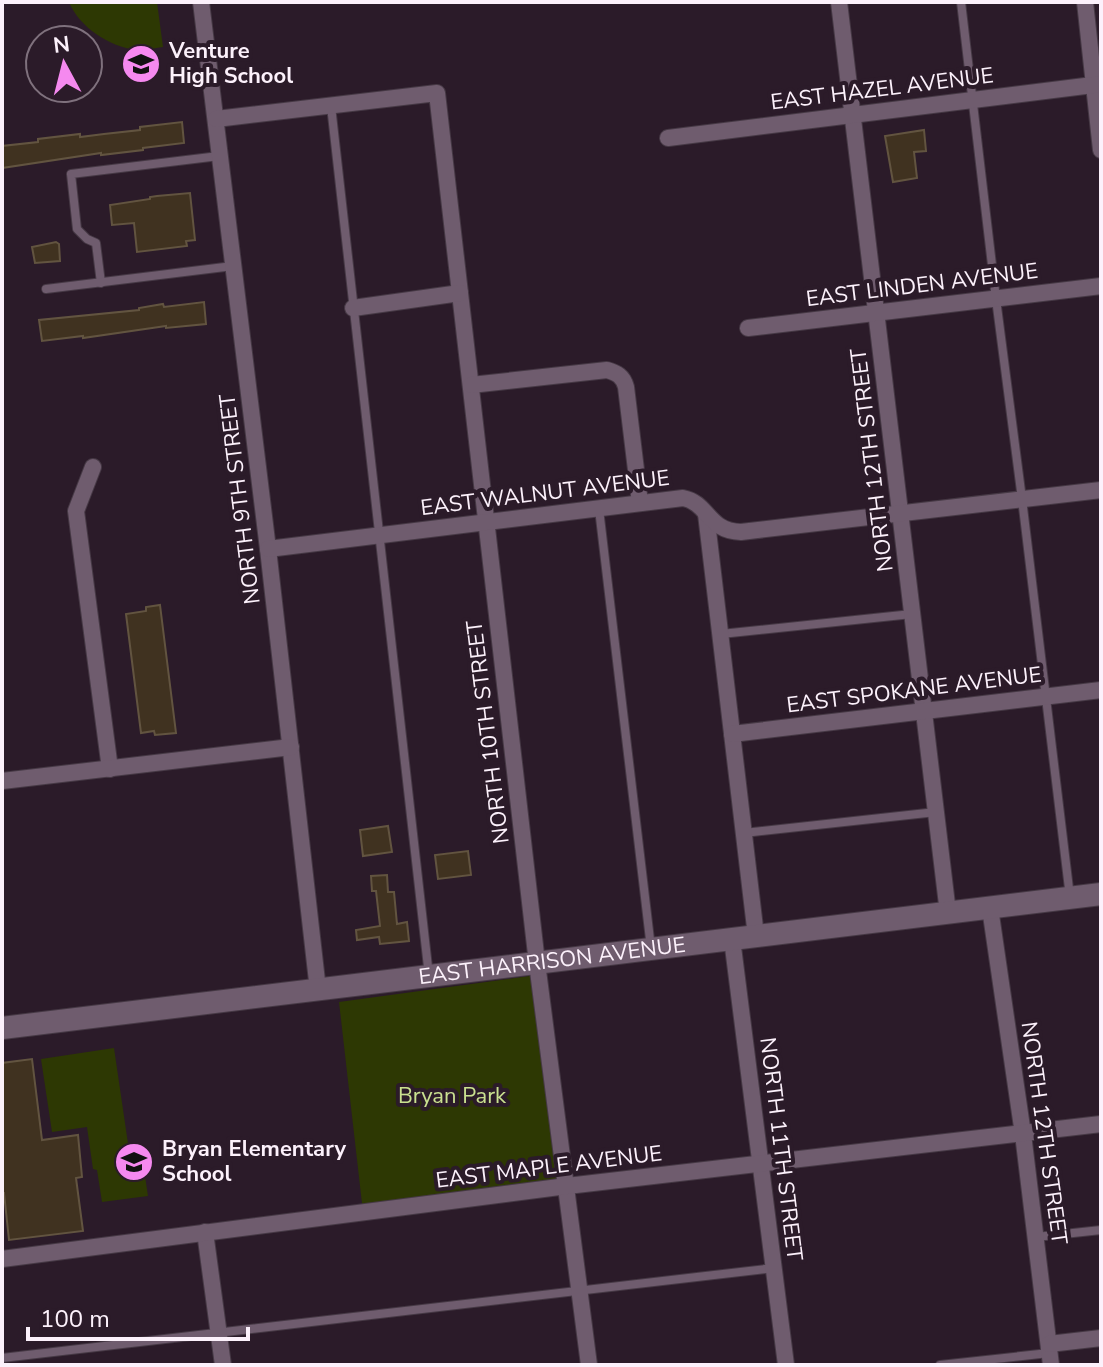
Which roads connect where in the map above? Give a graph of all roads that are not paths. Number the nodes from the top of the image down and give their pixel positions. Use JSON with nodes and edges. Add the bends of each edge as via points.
{"nodes":[{"id":1,"x":201,"y":2,"type":"edge"},
{"id":2,"x":839,"y":2,"type":"edge"},
{"id":3,"x":961,"y":2,"type":"edge"},
{"id":4,"x":1085,"y":2,"type":"edge"},
{"id":5,"x":1097,"y":84,"type":"edge"},
{"id":6,"x":973,"y":100,"type":"junction"},
{"id":7,"x":331,"y":106,"type":"junction"},
{"id":8,"x":854,"y":114,"type":"junction"},
{"id":9,"x":216,"y":119,"type":"junction"},
{"id":10,"x":668,"y":138,"type":"dead end"},
{"id":11,"x":1101,"y":150,"type":"edge"},
{"id":12,"x":220,"y":156,"type":"junction"},
{"id":13,"x":234,"y":266,"type":"junction"},
{"id":14,"x":101,"y":283,"type":"junction"},
{"id":15,"x":1101,"y":286,"type":"edge"},
{"id":16,"x":46,"y":289,"type":"dead end"},
{"id":17,"x":460,"y":293,"type":"junction"},
{"id":18,"x":996,"y":299,"type":"junction"},
{"id":19,"x":353,"y":308,"type":"junction"},
{"id":20,"x":877,"y":313,"type":"junction"},
{"id":21,"x":748,"y":328,"type":"dead end"},
{"id":22,"x":471,"y":385,"type":"junction"},
{"id":23,"x":93,"y":467,"type":"dead end"},
{"id":24,"x":1101,"y":490,"type":"edge"},
{"id":25,"x":1022,"y":499,"type":"junction"},
{"id":26,"x":640,"y":503,"type":"junction"},
{"id":27,"x":599,"y":508,"type":"junction"},
{"id":28,"x":900,"y":512,"type":"junction"},
{"id":29,"x":706,"y":514,"type":"junction"},
{"id":30,"x":486,"y":522,"type":"junction"},
{"id":31,"x":379,"y":535,"type":"junction"},
{"id":32,"x":268,"y":549,"type":"junction"},
{"id":33,"x":912,"y":614,"type":"junction"},
{"id":34,"x":720,"y":635,"type":"junction"},
{"id":35,"x":1101,"y":690,"type":"edge"},
{"id":36,"x":1045,"y":697,"type":"junction"},
{"id":37,"x":924,"y":711,"type":"junction"},
{"id":38,"x":732,"y":734,"type":"junction"},
{"id":39,"x":291,"y":747,"type":"junction"},
{"id":40,"x":110,"y":769,"type":"junction"},
{"id":41,"x":2,"y":781,"type":"edge"},
{"id":42,"x":936,"y":812,"type":"junction"},
{"id":43,"x":744,"y":833,"type":"junction"},
{"id":44,"x":1101,"y":894,"type":"edge"},
{"id":45,"x":1070,"y":898,"type":"junction"},
{"id":46,"x":990,"y":908,"type":"junction"},
{"id":47,"x":948,"y":913,"type":"junction"},
{"id":48,"x":756,"y":936,"type":"junction"},
{"id":49,"x":732,"y":939,"type":"junction"},
{"id":50,"x":651,"y":949,"type":"junction"},
{"id":51,"x":537,"y":963,"type":"junction"},
{"id":52,"x":429,"y":977,"type":"junction"},
{"id":53,"x":318,"y":990,"type":"junction"},
{"id":54,"x":2,"y":1028,"type":"edge"},
{"id":55,"x":1101,"y":1124,"type":"edge"},
{"id":56,"x":1023,"y":1134,"type":"junction"},
{"id":57,"x":761,"y":1164,"type":"junction"},
{"id":58,"x":567,"y":1186,"type":"junction"},
{"id":59,"x":1101,"y":1230,"type":"edge"},
{"id":60,"x":205,"y":1232,"type":"junction"},
{"id":61,"x":1036,"y":1237,"type":"junction"},
{"id":62,"x":2,"y":1259,"type":"edge"},
{"id":63,"x":774,"y":1268,"type":"junction"},
{"id":64,"x":580,"y":1290,"type":"junction"},
{"id":65,"x":219,"y":1332,"type":"junction"},
{"id":66,"x":1101,"y":1338,"type":"edge"},
{"id":67,"x":1050,"y":1354,"type":"edge"},
{"id":68,"x":2,"y":1358,"type":"edge"},
{"id":69,"x":223,"y":1365,"type":"edge"},
{"id":70,"x":589,"y":1365,"type":"edge"},
{"id":71,"x":786,"y":1365,"type":"edge"},
{"id":72,"x":940,"y":1365,"type":"edge"}],
"edges":[{"from":1,"to":9,"type":"street","name":"NORTH 9TH STREET"},
{"from":2,"to":8,"type":"street","name":"NORTH 12TH STREET"},
{"from":3,"to":6,"type":"lane"},
{"from":4,"to":5,"type":"street"},
{"from":5,"to":6,"type":"street","name":"EAST HAZEL AVENUE"},
{"from":5,"to":11,"type":"street"},
{"from":6,"to":8,"type":"street","name":"EAST HAZEL AVENUE"},
{"from":6,"to":18,"type":"lane"},
{"from":7,"to":9,"type":"street"},
{"from":7,"to":17,"type":"street","name":"NORTH 10TH STREET","via":[[437,93]]},
{"from":7,"to":19,"type":"lane"},
{"from":8,"to":10,"type":"street","name":"EAST HAZEL AVENUE"},
{"from":8,"to":20,"type":"street","name":"NORTH 12TH STREET"},
{"from":9,"to":12,"type":"street","name":"NORTH 9TH STREET"},
{"from":12,"to":13,"type":"street","name":"NORTH 9TH STREET"},
{"from":12,"to":14,"type":"lane","via":[[71,174],[77,229],[96,243]]},
{"from":13,"to":14,"type":"lane"},
{"from":13,"to":32,"type":"street","name":"NORTH 9TH STREET"},
{"from":14,"to":16,"type":"lane"},
{"from":15,"to":18,"type":"street","name":"EAST LINDEN AVENUE"},
{"from":17,"to":19,"type":"street"},
{"from":17,"to":22,"type":"street","name":"NORTH 10TH STREET"},
{"from":18,"to":20,"type":"street","name":"EAST LINDEN AVENUE"},
{"from":18,"to":25,"type":"lane"},
{"from":19,"to":31,"type":"lane"},
{"from":20,"to":21,"type":"street","name":"EAST LINDEN AVENUE"},
{"from":20,"to":28,"type":"street","name":"NORTH 12TH STREET"},
{"from":22,"to":26,"type":"street","via":[[607,370],[621,376]]},
{"from":22,"to":30,"type":"street","name":"NORTH 10TH STREET"},
{"from":23,"to":40,"type":"street","via":[[76,511]]},
{"from":24,"to":25,"type":"street","name":"EAST WALNUT AVENUE"},
{"from":25,"to":28,"type":"street","name":"EAST WALNUT AVENUE"},
{"from":25,"to":36,"type":"lane"},
{"from":26,"to":27,"type":"street","name":"EAST WALNUT AVENUE"},
{"from":26,"to":29,"type":"street","name":"EAST WALNUT AVENUE","via":[[683,498]]},
{"from":27,"to":30,"type":"street","name":"EAST WALNUT AVENUE"},
{"from":27,"to":50,"type":"lane"},
{"from":28,"to":29,"type":"street","name":"EAST WALNUT AVENUE","via":[[741,532],[721,528]]},
{"from":28,"to":33,"type":"street","name":"NORTH 12TH STREET"},
{"from":29,"to":34,"type":"street"},
{"from":30,"to":31,"type":"street","name":"EAST WALNUT AVENUE"},
{"from":30,"to":51,"type":"street","name":"NORTH 10TH STREET"},
{"from":31,"to":32,"type":"street","name":"EAST WALNUT AVENUE"},
{"from":31,"to":52,"type":"lane"},
{"from":32,"to":39,"type":"street","name":"NORTH 9TH STREET"},
{"from":33,"to":34,"type":"lane"},
{"from":33,"to":37,"type":"street","name":"NORTH 12TH STREET"},
{"from":34,"to":38,"type":"street"},
{"from":35,"to":36,"type":"street","name":"EAST SPOKANE AVENUE"},
{"from":36,"to":37,"type":"street","name":"EAST SPOKANE AVENUE"},
{"from":36,"to":45,"type":"lane"},
{"from":37,"to":38,"type":"street","name":"EAST SPOKANE AVENUE"},
{"from":37,"to":42,"type":"street","name":"NORTH 12TH STREET"},
{"from":38,"to":43,"type":"street"},
{"from":39,"to":40,"type":"street"},
{"from":39,"to":53,"type":"street","name":"NORTH 9TH STREET"},
{"from":40,"to":41,"type":"street"},
{"from":42,"to":43,"type":"lane"},
{"from":42,"to":47,"type":"street","name":"NORTH 12TH STREET"},
{"from":43,"to":48,"type":"street"},
{"from":44,"to":45,"type":"street","name":"EAST HARRISON AVENUE"},
{"from":45,"to":46,"type":"street","name":"EAST HARRISON AVENUE"},
{"from":46,"to":47,"type":"street","name":"EAST HARRISON AVENUE"},
{"from":46,"to":56,"type":"street","name":"NORTH 12TH STREET"},
{"from":47,"to":48,"type":"street","name":"EAST HARRISON AVENUE"},
{"from":48,"to":49,"type":"street","name":"EAST HARRISON AVENUE"},
{"from":49,"to":50,"type":"street","name":"EAST HARRISON AVENUE"},
{"from":49,"to":57,"type":"street","name":"NORTH 11TH STREET"},
{"from":50,"to":51,"type":"street","name":"EAST HARRISON AVENUE"},
{"from":51,"to":52,"type":"street","name":"EAST HARRISON AVENUE"},
{"from":51,"to":58,"type":"street","name":"NORTH 10TH STREET"},
{"from":52,"to":53,"type":"street","name":"EAST HARRISON AVENUE"},
{"from":53,"to":54,"type":"street","name":"EAST HARRISON AVENUE"},
{"from":55,"to":56,"type":"street","name":"EAST MAPLE AVENUE"},
{"from":56,"to":57,"type":"street","name":"EAST MAPLE AVENUE"},
{"from":56,"to":61,"type":"street","name":"NORTH 12TH STREET"},
{"from":57,"to":58,"type":"street","name":"EAST MAPLE AVENUE"},
{"from":57,"to":63,"type":"street","name":"NORTH 11TH STREET"},
{"from":58,"to":60,"type":"street","name":"EAST MAPLE AVENUE"},
{"from":58,"to":64,"type":"street","name":"NORTH 10TH STREET"},
{"from":59,"to":61,"type":"lane"},
{"from":60,"to":62,"type":"street","name":"EAST MAPLE AVENUE"},
{"from":60,"to":65,"type":"street"},
{"from":61,"to":67,"type":"street","name":"NORTH 12TH STREET"},
{"from":63,"to":64,"type":"lane"},
{"from":63,"to":71,"type":"street","name":"NORTH 11TH STREET"},
{"from":64,"to":65,"type":"lane"},
{"from":64,"to":70,"type":"street","name":"NORTH 10TH STREET"},
{"from":65,"to":68,"type":"lane"},
{"from":65,"to":69,"type":"street"},
{"from":66,"to":67,"type":"street"},
{"from":67,"to":72,"type":"lane"}]}
